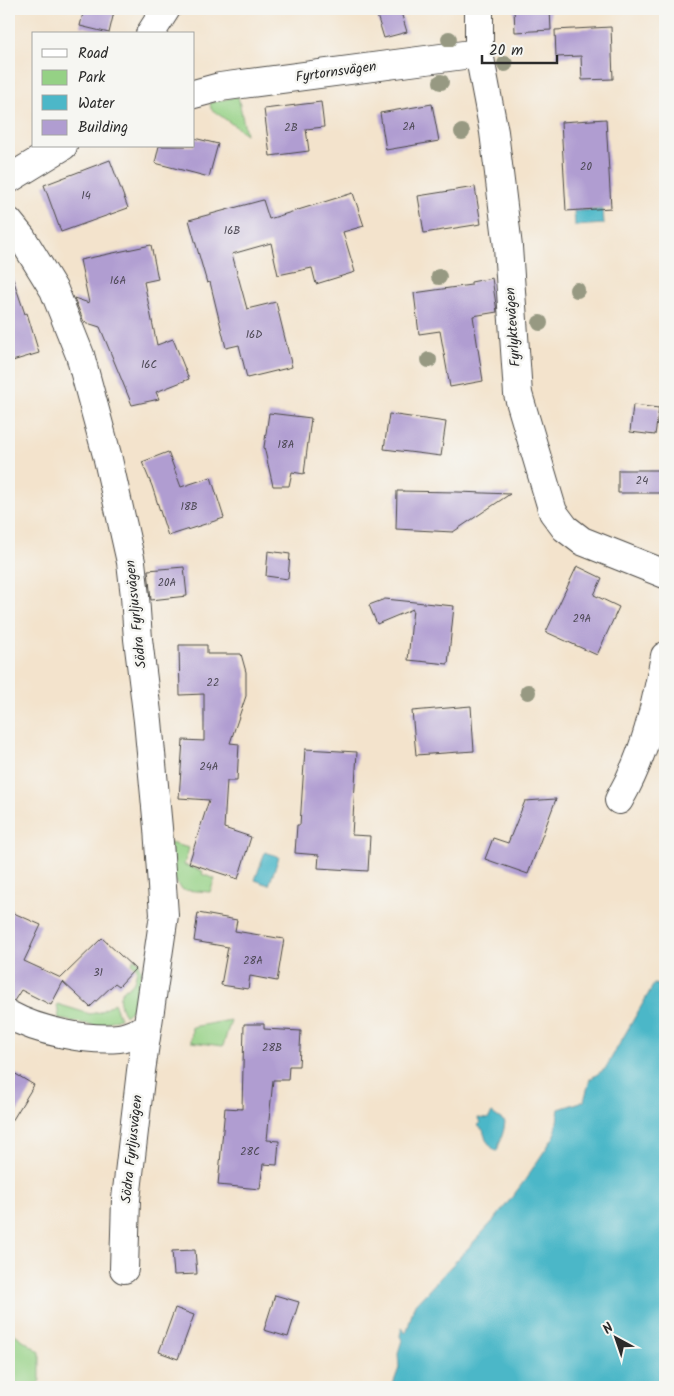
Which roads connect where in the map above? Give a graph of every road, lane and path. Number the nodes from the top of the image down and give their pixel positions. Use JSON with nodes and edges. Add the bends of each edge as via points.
{"nodes":[{"id":1,"x":166,"y":9,"type":"edge"},
{"id":2,"x":479,"y":9,"type":"edge"},
{"id":3,"x":151,"y":32,"type":"edge"},
{"id":4,"x":480,"y":53,"type":"junction"},
{"id":5,"x":195,"y":94,"type":"edge"},
{"id":6,"x":60,"y":148,"type":"edge"},
{"id":7,"x":9,"y":179,"type":"edge"},
{"id":8,"x":9,"y":222,"type":"edge"},
{"id":9,"x":665,"y":574,"type":"edge"},
{"id":10,"x":665,"y":656,"type":"edge"},
{"id":11,"x":619,"y":800,"type":"dead end"},
{"id":12,"x":9,"y":1015,"type":"edge"},
{"id":13,"x":145,"y":1029,"type":"junction"},
{"id":14,"x":124,"y":1269,"type":"dead end"}],
"edges":[{"from":1,"to":3,"type":"street"},
{"from":2,"to":4,"type":"street","name":"Fyrlyktevägen"},
{"from":4,"to":5,"type":"street","name":"Fyrtornsvägen","via":[[220,87]]},
{"from":4,"to":9,"type":"street","name":"Fyrlyktevägen","via":[[507,238],[518,394],[553,512],[565,528],[582,541]]},
{"from":6,"to":7,"type":"street"},
{"from":8,"to":13,"type":"street","name":"Södra Fyrljusvägen","via":[[54,290],[80,355],[131,562],[164,915]]},
{"from":10,"to":11,"type":"street","via":[[644,746]]},
{"from":12,"to":13,"type":"street","via":[[40,1028],[101,1038],[121,1038]]},
{"from":13,"to":14,"type":"street","name":"Södra Fyrljusvägen","via":[[126,1200]]}]}
